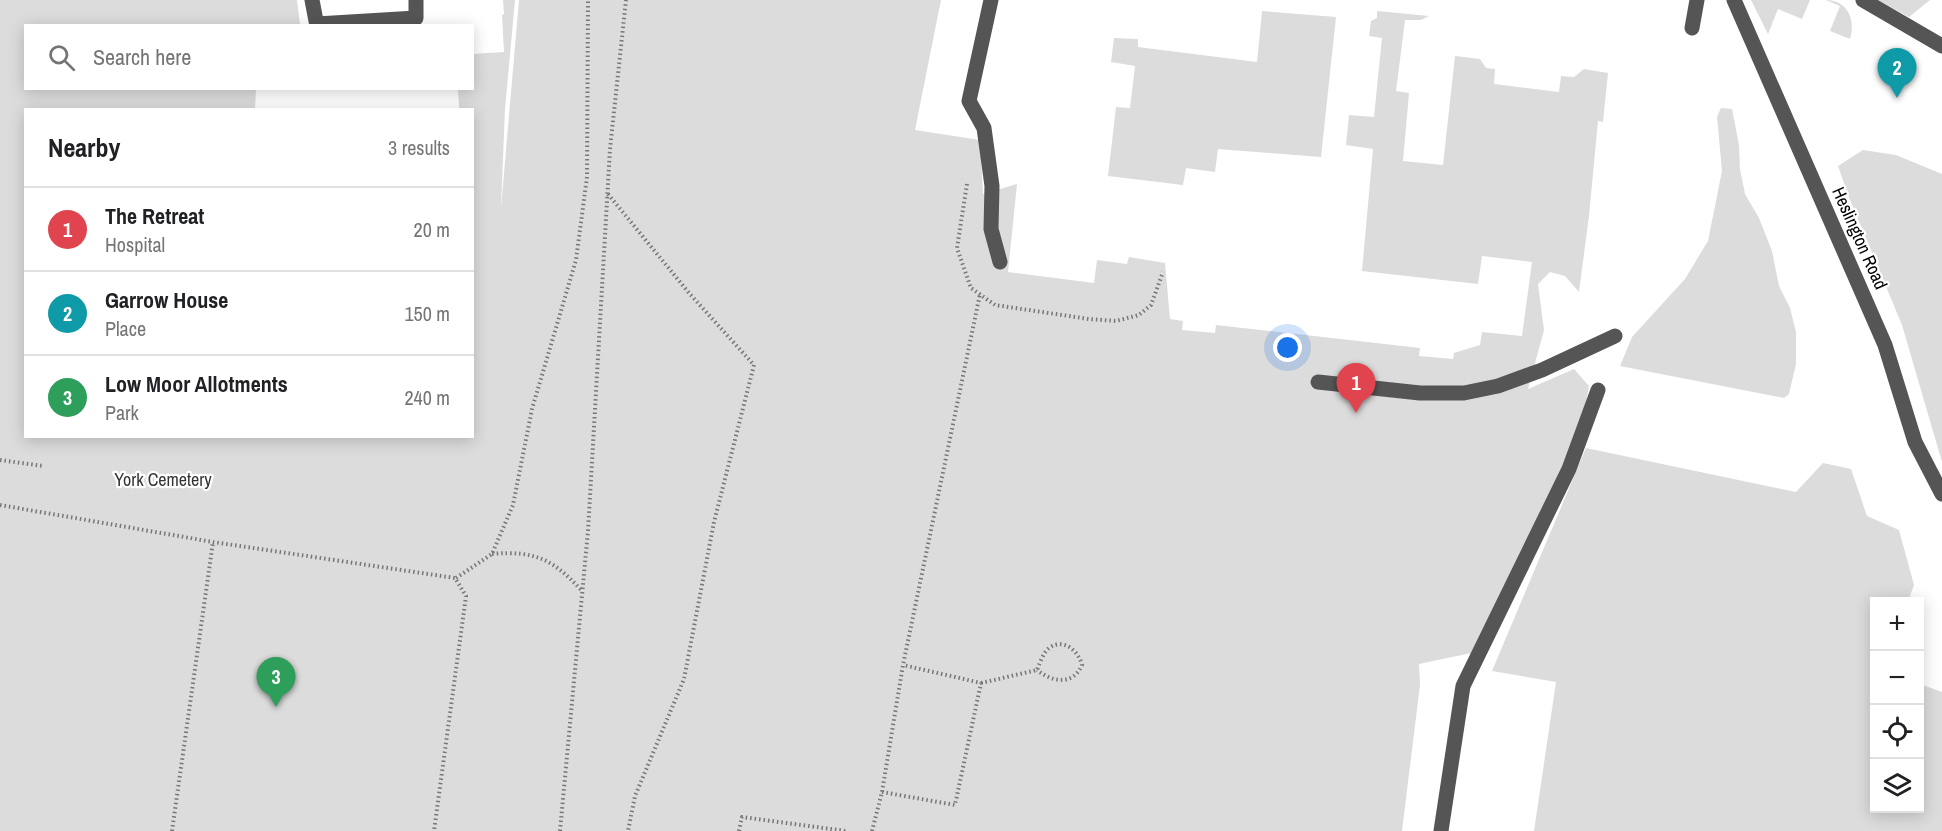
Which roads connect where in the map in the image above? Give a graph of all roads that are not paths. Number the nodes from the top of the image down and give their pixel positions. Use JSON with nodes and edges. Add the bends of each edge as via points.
{"nodes":[{"id":1,"x":312,"y":0,"type":"edge"},
{"id":2,"x":416,"y":0,"type":"edge"},
{"id":3,"x":991,"y":0,"type":"edge"},
{"id":4,"x":1697,"y":0,"type":"edge"},
{"id":5,"x":1734,"y":0,"type":"edge"},
{"id":6,"x":1863,"y":0,"type":"edge"},
{"id":7,"x":317,"y":24,"type":"edge"},
{"id":8,"x":331,"y":24,"type":"edge"},
{"id":9,"x":1692,"y":28,"type":"dead end"},
{"id":10,"x":1942,"y":46,"type":"edge"},
{"id":11,"x":1000,"y":262,"type":"dead end"},
{"id":12,"x":1616,"y":336,"type":"dead end"},
{"id":13,"x":1318,"y":382,"type":"dead end"},
{"id":14,"x":1598,"y":390,"type":"dead end"},
{"id":15,"x":1942,"y":494,"type":"edge"},
{"id":16,"x":1441,"y":831,"type":"edge"}],
"edges":[{"from":1,"to":7,"type":"street"},
{"from":2,"to":8,"type":"street","via":[[416,18]]},
{"from":3,"to":11,"type":"street","via":[[969,101],[984,128],[992,186],[991,229]]},
{"from":4,"to":9,"type":"street"},
{"from":5,"to":15,"type":"street","name":"Heslington Road","via":[[1886,345],[1915,442]]},
{"from":6,"to":10,"type":"street"},
{"from":12,"to":13,"type":"street","via":[[1542,370],[1464,393],[1420,393]]},
{"from":14,"to":16,"type":"street","via":[[1569,469],[1463,686]]}]}
